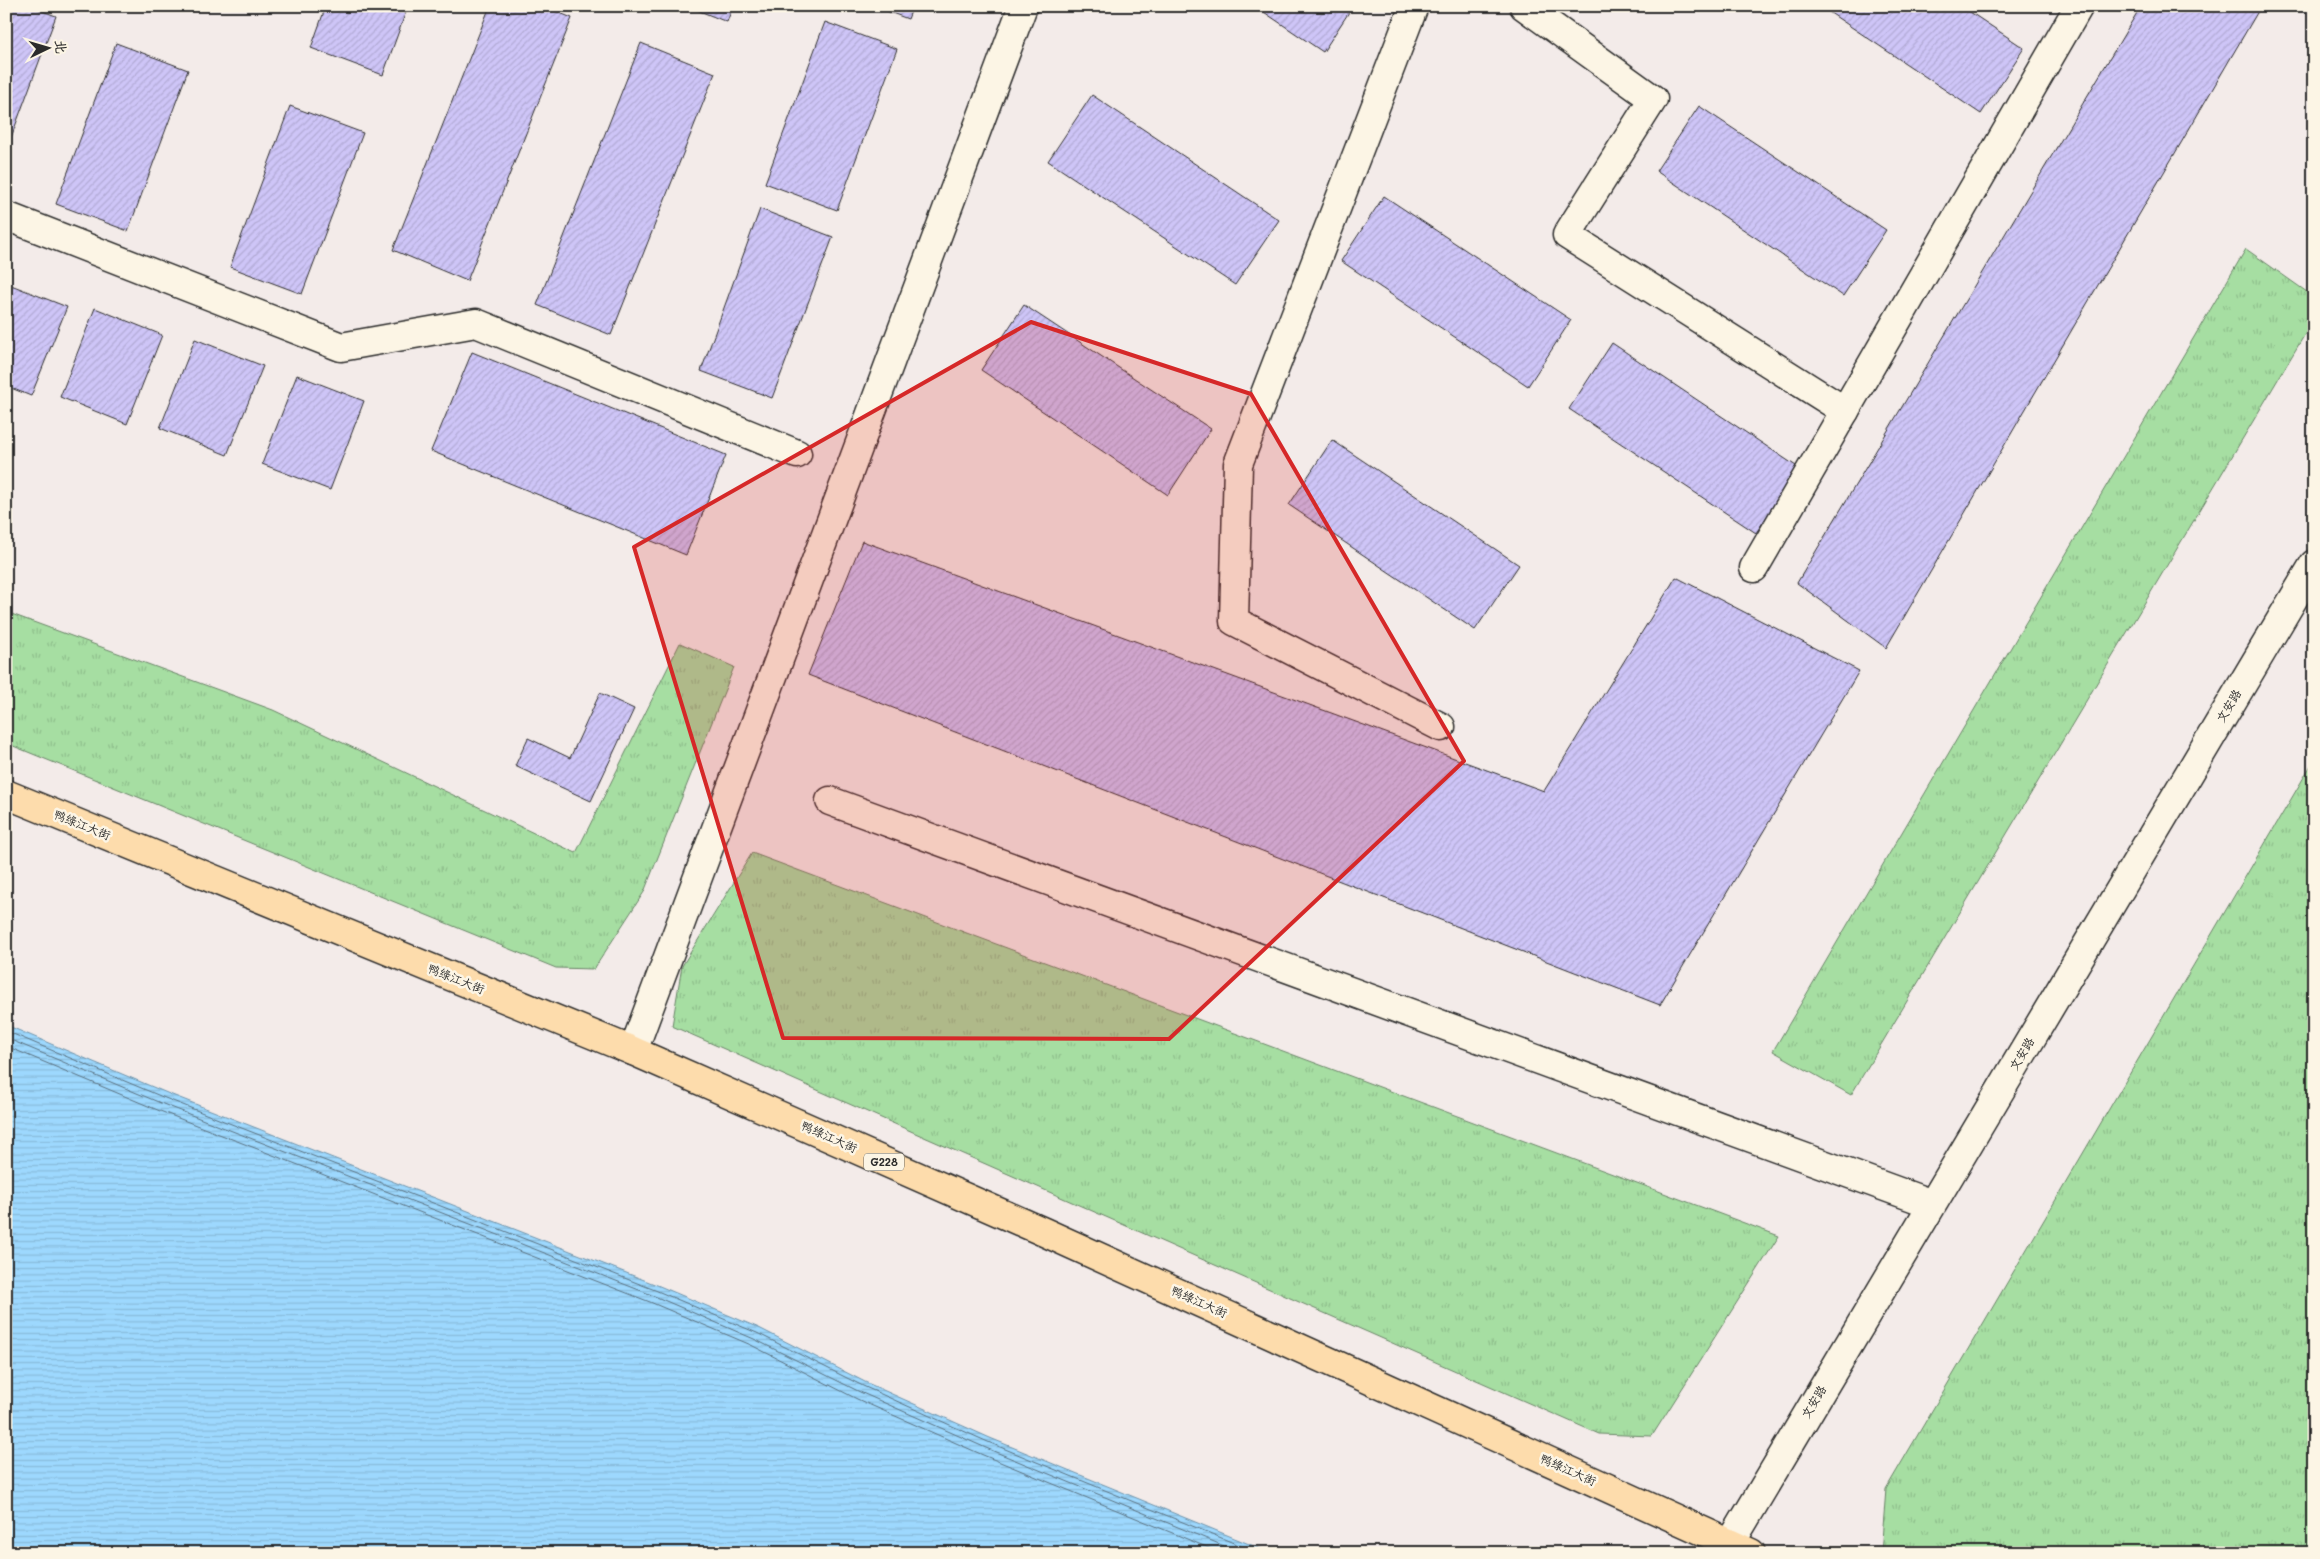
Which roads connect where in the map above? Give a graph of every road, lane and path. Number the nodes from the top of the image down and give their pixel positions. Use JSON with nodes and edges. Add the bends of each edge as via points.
{"nodes":[{"id":1,"x":1024,"y":6,"type":"edge"},
{"id":2,"x":1414,"y":6,"type":"edge"},
{"id":3,"x":1524,"y":6,"type":"edge"},
{"id":4,"x":2079,"y":6,"type":"edge"},
{"id":5,"x":6,"y":216,"type":"edge"},
{"id":6,"x":1845,"y":411,"type":"junction"},
{"id":7,"x":797,"y":454,"type":"dead end"},
{"id":8,"x":2314,"y":564,"type":"edge"},
{"id":9,"x":1754,"y":568,"type":"dead end"},
{"id":10,"x":1441,"y":727,"type":"dead end"},
{"id":11,"x":6,"y":794,"type":"edge"},
{"id":12,"x":830,"y":801,"type":"dead end"},
{"id":13,"x":633,"y":1051,"type":"junction"},
{"id":14,"x":1932,"y":1204,"type":"junction"},
{"id":15,"x":1740,"y":1548,"type":"edge"}],
"edges":[{"from":1,"to":13,"type":"street"},
{"from":2,"to":10,"type":"street","via":[[1238,464],[1234,621]]},
{"from":3,"to":6,"type":"street","via":[[1653,99],[1567,235]]},
{"from":4,"to":6,"type":"street"},
{"from":5,"to":7,"type":"street","via":[[341,347],[476,323]]},
{"from":6,"to":9,"type":"street"},
{"from":8,"to":14,"type":"street","name":"文安路"},
{"from":11,"to":13,"type":"highway","name":"鸭绿江大街","number":"G228"},
{"from":12,"to":14,"type":"street"},
{"from":13,"to":15,"type":"highway","name":"鸭绿江大街","number":"G228","via":[[1044,1232]]},
{"from":14,"to":15,"type":"street","name":"文安路"}]}
